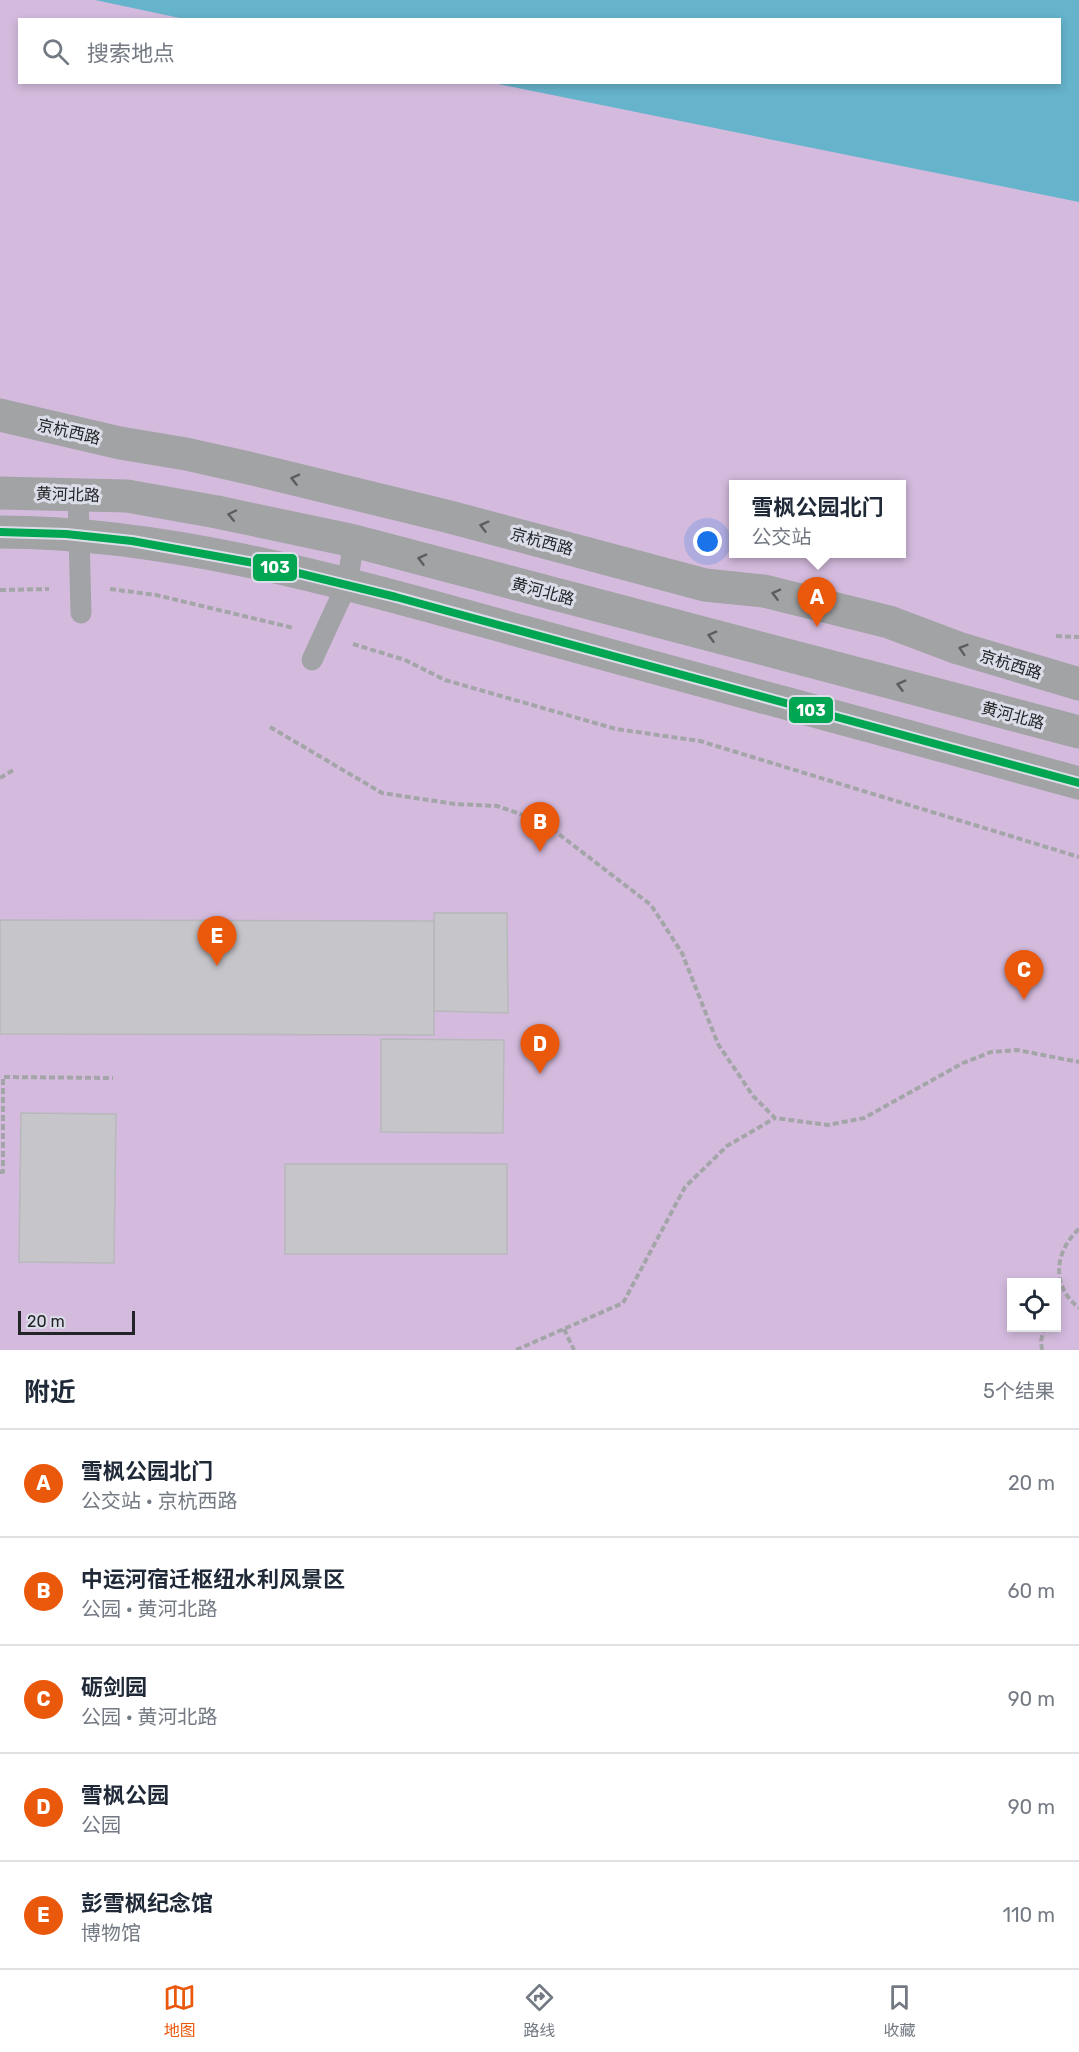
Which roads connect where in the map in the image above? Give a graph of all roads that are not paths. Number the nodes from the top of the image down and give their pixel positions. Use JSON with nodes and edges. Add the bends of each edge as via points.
{"nodes":[{"id":1,"x":0,"y":415,"type":"edge"},
{"id":2,"x":0,"y":493,"type":"edge"},
{"id":3,"x":78,"y":494,"type":"junction"},
{"id":4,"x":0,"y":532,"type":"edge"},
{"id":5,"x":79,"y":534,"type":"junction"},
{"id":6,"x":354,"y":541,"type":"junction"},
{"id":7,"x":346,"y":584,"type":"junction"},
{"id":8,"x":81,"y":613,"type":"dead end"},
{"id":9,"x":312,"y":660,"type":"dead end"},
{"id":10,"x":1079,"y":684,"type":"edge"},
{"id":11,"x":1079,"y":732,"type":"edge"},
{"id":12,"x":1079,"y":783,"type":"edge"}],
"edges":[{"from":10,"to":1,"type":"main road","name":"京杭西路","one_way":true,"via":[[878,619],[764,591],[705,585],[324,486]]},
{"from":2,"to":3,"type":"main road","name":"黄河北路"},
{"from":3,"to":5,"type":"lane"},
{"from":6,"to":3,"type":"main road","name":"黄河北路","one_way":true,"via":[[127,496]]},
{"from":4,"to":5,"type":"main road"},
{"from":5,"to":7,"type":"main road","via":[[215,556]]},
{"from":5,"to":8,"type":"lane"},
{"from":6,"to":7,"type":"lane"},
{"from":11,"to":6,"type":"main road","name":"黄河北路","one_way":true},
{"from":7,"to":9,"type":"lane"},
{"from":7,"to":12,"type":"main road"}]}
